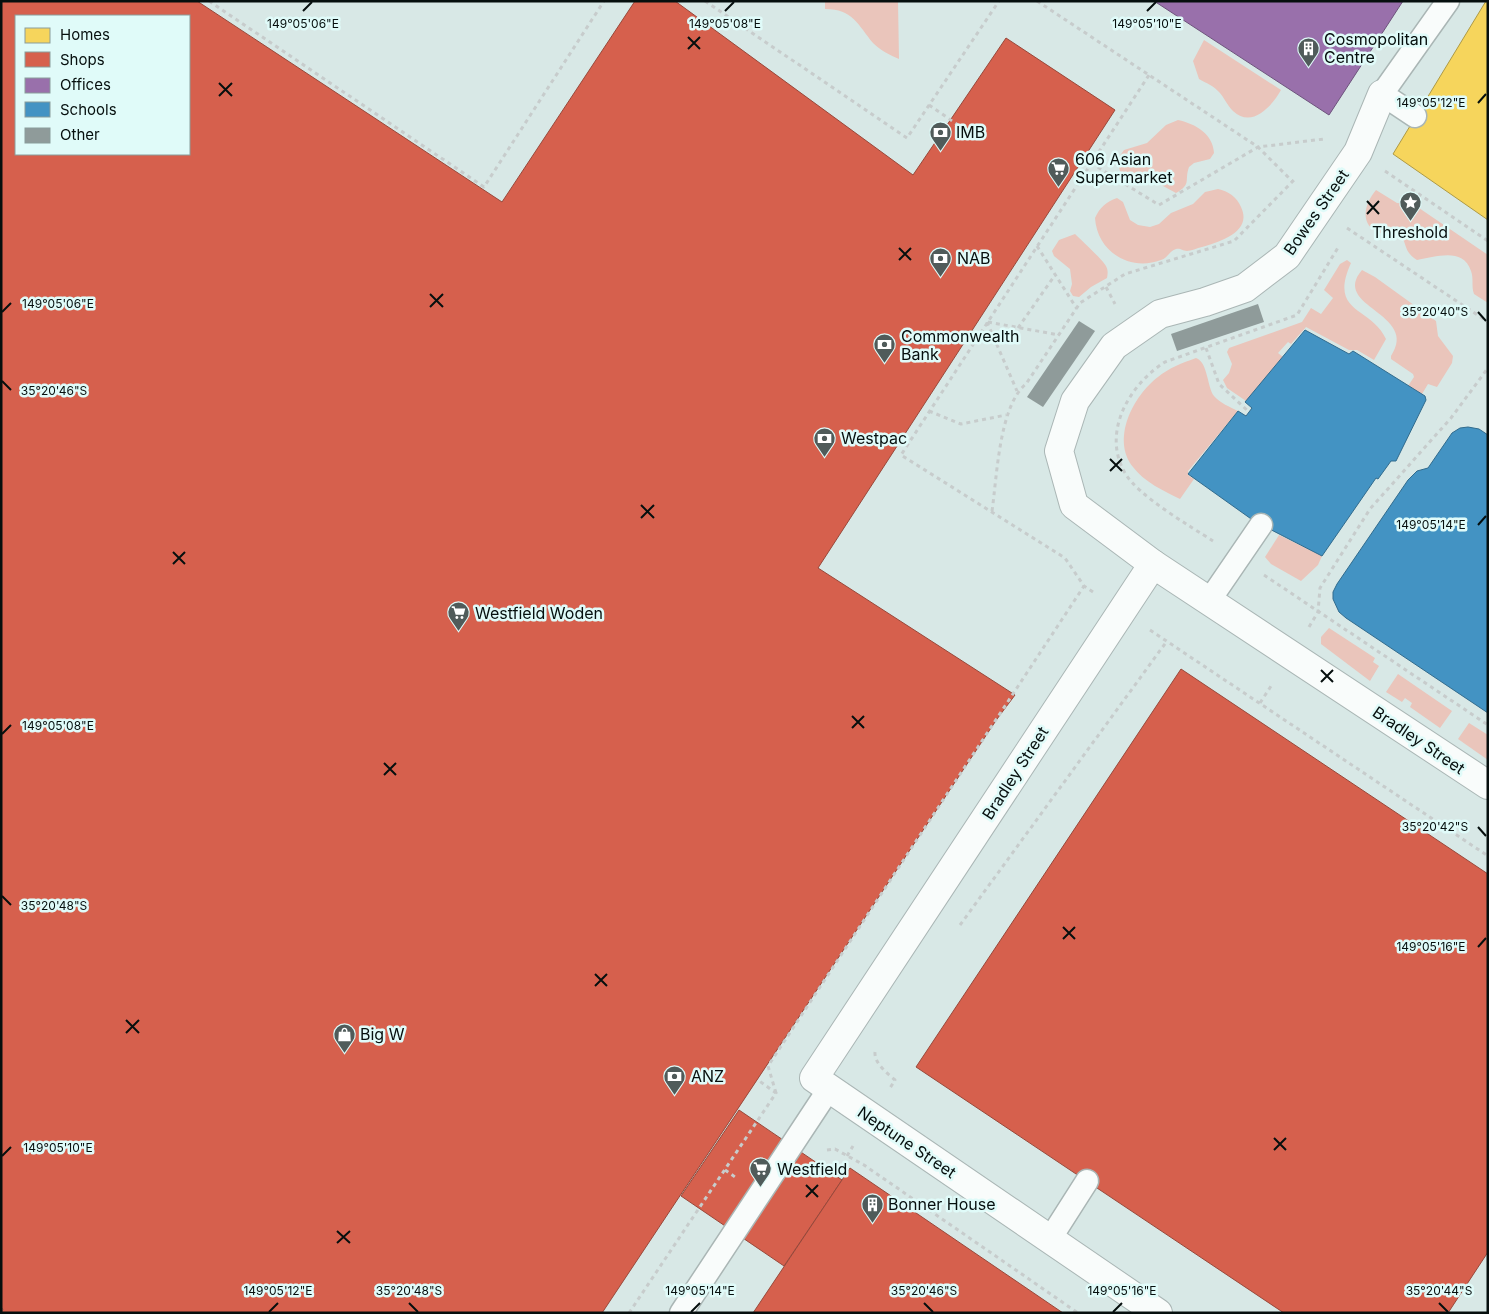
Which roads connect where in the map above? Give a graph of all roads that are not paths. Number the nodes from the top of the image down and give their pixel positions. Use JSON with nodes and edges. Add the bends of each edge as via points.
{"nodes":[{"id":1,"x":1448,"y":1,"type":"edge"},
{"id":2,"x":1382,"y":94,"type":"junction"},
{"id":3,"x":1415,"y":116,"type":"dead end"},
{"id":4,"x":1262,"y":525,"type":"dead end"},
{"id":5,"x":1153,"y":564,"type":"junction"},
{"id":6,"x":1209,"y":601,"type":"junction"},
{"id":7,"x":1488,"y":785,"type":"edge"},
{"id":8,"x":829,"y":1089,"type":"junction"},
{"id":9,"x":1087,"y":1181,"type":"dead end"},
{"id":10,"x":1050,"y":1239,"type":"junction"},
{"id":11,"x":681,"y":1313,"type":"edge"},
{"id":12,"x":1158,"y":1313,"type":"edge"}],
"edges":[{"from":1,"to":2,"type":"lane","name":"Bowes Street"},
{"from":2,"to":3,"type":"lane"},
{"from":2,"to":5,"type":"street","name":"Bowes Street","via":[[1358,152],[1287,256],[1245,288],[1160,314],[1114,346],[1075,401],[1059,450],[1074,505]]},
{"from":4,"to":6,"type":"lane"},
{"from":5,"to":6,"type":"street","name":"Bradley Street"},
{"from":5,"to":8,"type":"street","name":"Bradley Street","via":[[814,1078]]},
{"from":6,"to":7,"type":"street","name":"Bradley Street"},
{"from":8,"to":10,"type":"street","name":"Neptune Street"},
{"from":8,"to":11,"type":"lane"},
{"from":9,"to":10,"type":"lane"},
{"from":10,"to":12,"type":"street","name":"Neptune Street"}]}
